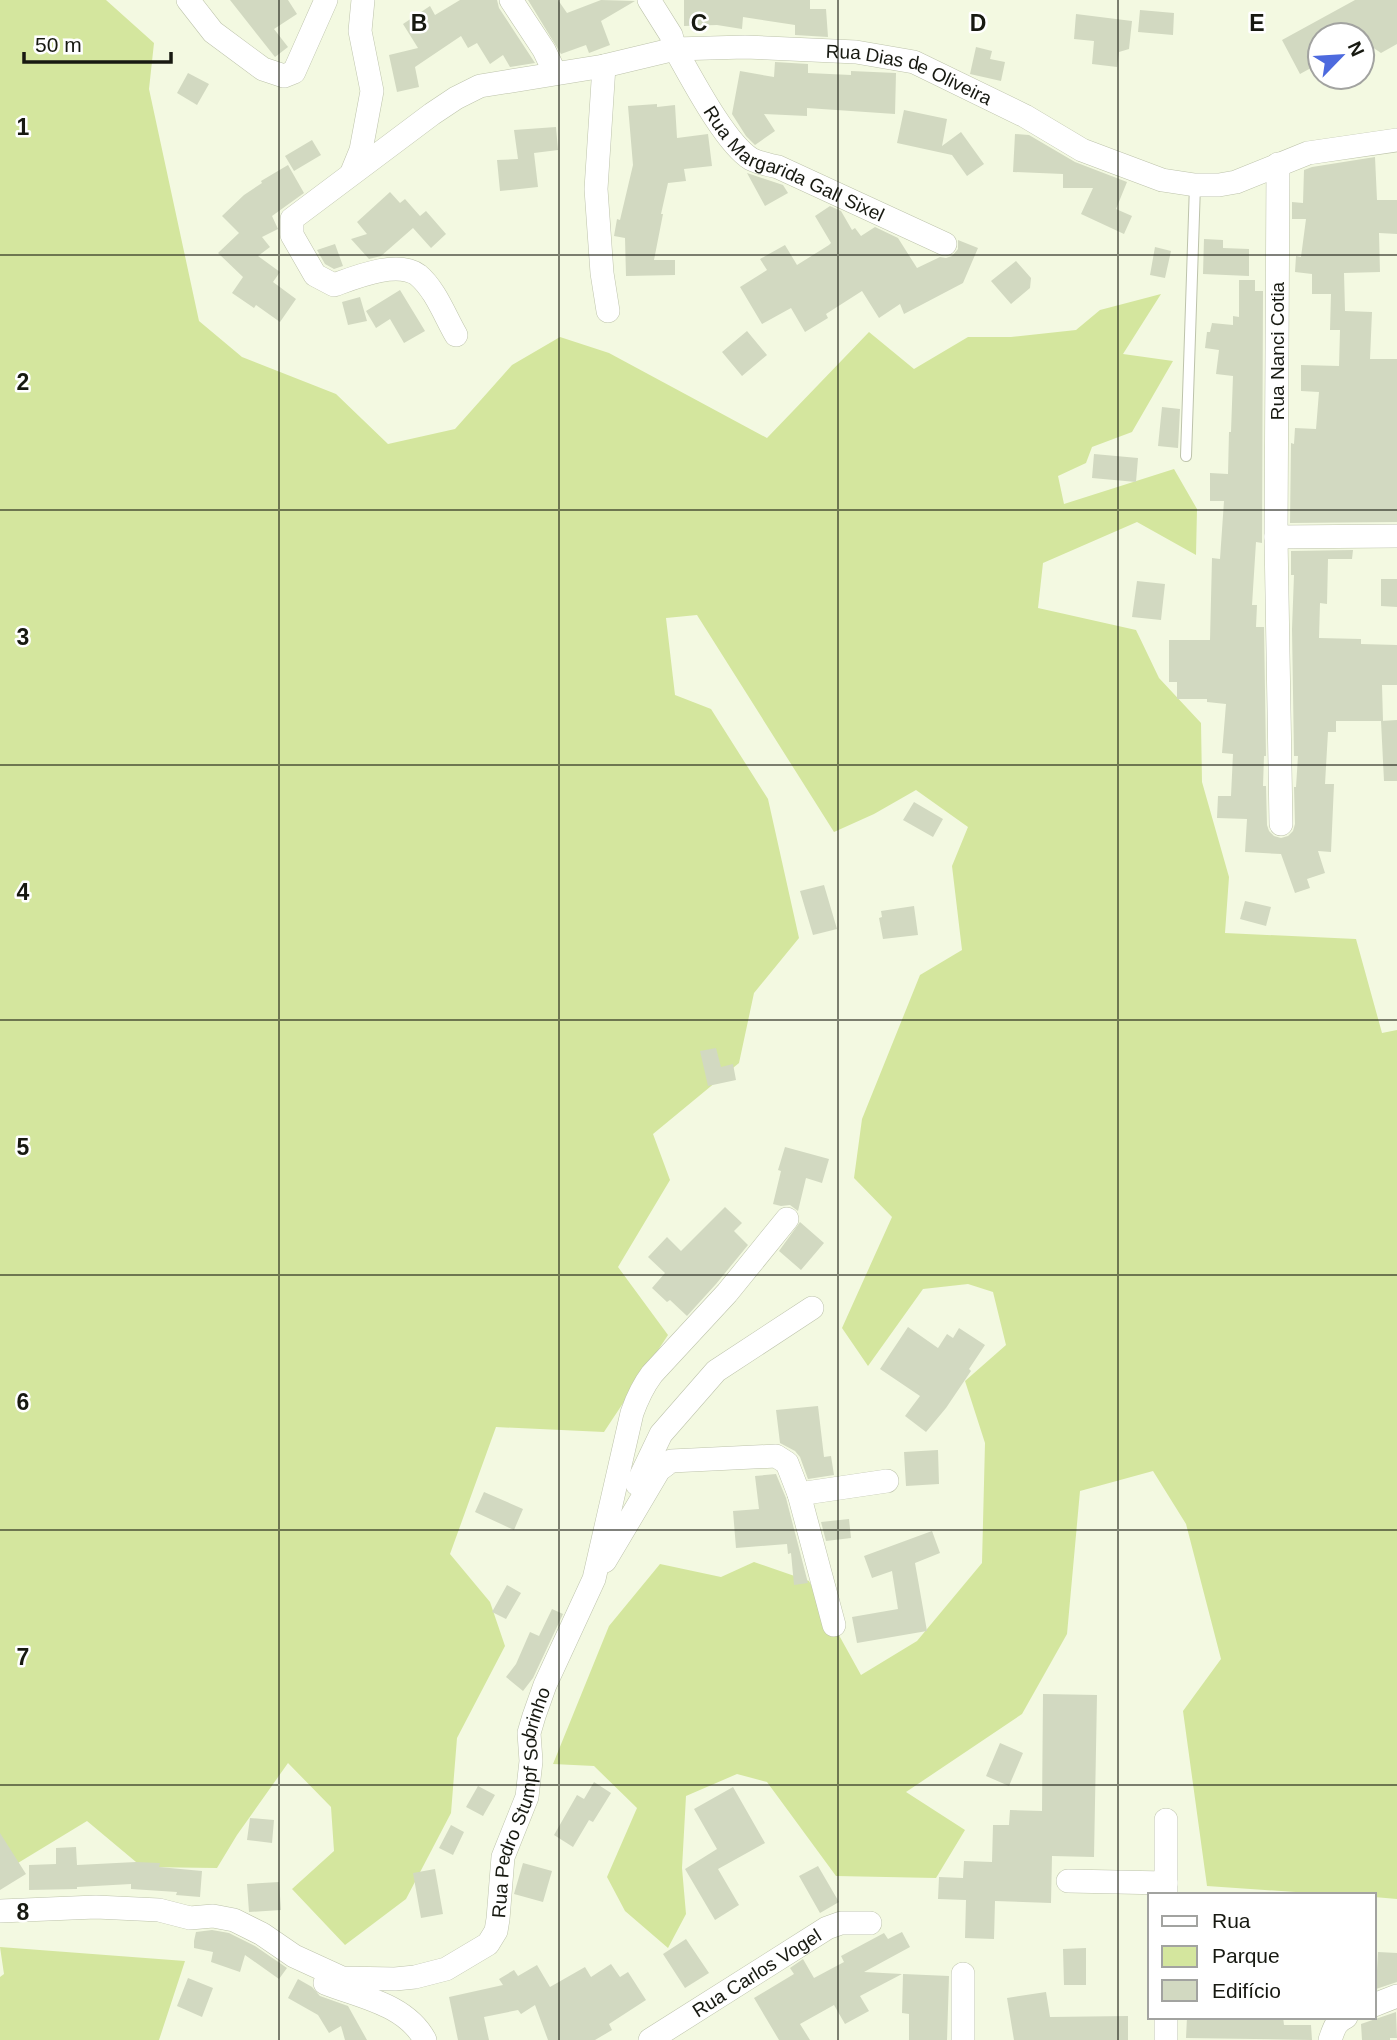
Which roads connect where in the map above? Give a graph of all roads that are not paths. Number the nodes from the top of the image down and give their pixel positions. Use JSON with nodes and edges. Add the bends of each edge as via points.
{"nodes":[{"id":1,"x":188,"y":0,"type":"edge"},
{"id":2,"x":326,"y":0,"type":"edge"},
{"id":3,"x":363,"y":0,"type":"edge"},
{"id":4,"x":511,"y":0,"type":"edge"},
{"id":5,"x":649,"y":0,"type":"edge"},
{"id":6,"x":675,"y":49,"type":"junction"},
{"id":7,"x":604,"y":66,"type":"junction"},
{"id":8,"x":555,"y":73,"type":"junction"},
{"id":9,"x":1397,"y":140,"type":"edge"},
{"id":10,"x":1278,"y":164,"type":"junction"},
{"id":11,"x":352,"y":172,"type":"junction"},
{"id":12,"x":1195,"y":186,"type":"junction"},
{"id":13,"x":906,"y":225,"type":"junction"},
{"id":14,"x":945,"y":244,"type":"dead end"},
{"id":15,"x":923,"y":255,"type":"dead end"},
{"id":16,"x":608,"y":311,"type":"dead end"},
{"id":17,"x":456,"y":335,"type":"dead end"},
{"id":18,"x":1186,"y":456,"type":"dead end"},
{"id":19,"x":1397,"y":536,"type":"edge"},
{"id":20,"x":1276,"y":537,"type":"junction"},
{"id":21,"x":1281,"y":824,"type":"dead end"},
{"id":22,"x":787,"y":1219,"type":"dead end"},
{"id":23,"x":812,"y":1308,"type":"dead end"},
{"id":24,"x":887,"y":1481,"type":"dead end"},
{"id":25,"x":799,"y":1494,"type":"junction"},
{"id":26,"x":627,"y":1525,"type":"junction"},
{"id":27,"x":594,"y":1579,"type":"junction"},
{"id":28,"x":834,"y":1625,"type":"dead end"},
{"id":29,"x":1166,"y":1820,"type":"dead end"},
{"id":30,"x":1068,"y":1881,"type":"dead end"},
{"id":31,"x":1166,"y":1889,"type":"edge"},
{"id":32,"x":0,"y":1911,"type":"edge"},
{"id":33,"x":870,"y":1923,"type":"dead end"},
{"id":34,"x":294,"y":1955,"type":"junction"},
{"id":35,"x":963,"y":1975,"type":"dead end"},
{"id":36,"x":1397,"y":1996,"type":"edge"},
{"id":37,"x":1376,"y":2004,"type":"edge"},
{"id":38,"x":1166,"y":2019,"type":"edge"},
{"id":39,"x":1342,"y":2019,"type":"edge"},
{"id":40,"x":425,"y":2040,"type":"edge"},
{"id":41,"x":650,"y":2040,"type":"edge"},
{"id":42,"x":963,"y":2040,"type":"edge"},
{"id":43,"x":1166,"y":2040,"type":"edge"},
{"id":44,"x":1330,"y":2040,"type":"edge"}],
"edges":[{"from":1,"to":2,"type":"street","via":[[213,32],[263,69],[284,76],[294,72]]},
{"from":3,"to":11,"type":"street","via":[[360,31],[372,91]]},
{"from":4,"to":8,"type":"street"},
{"from":5,"to":6,"type":"street","name":"Rua Margarida Gall Sixel"},
{"from":6,"to":7,"type":"street","name":"Rua Dias de Oliveira"},
{"from":6,"to":12,"type":"street","name":"Rua Dias de Oliveira","via":[[844,51],[914,62],[1082,149],[1162,180]]},
{"from":6,"to":13,"type":"street","name":"Rua Margarida Gall Sixel","via":[[741,151]]},
{"from":7,"to":8,"type":"street","name":"Rua Dias de Oliveira"},
{"from":7,"to":16,"type":"street","via":[[596,189]]},
{"from":8,"to":11,"type":"street","name":"Rua Dias de Oliveira","via":[[480,86],[432,114]]},
{"from":9,"to":10,"type":"street","name":"Rua Dias de Oliveira","via":[[1308,153]]},
{"from":10,"to":12,"type":"street","name":"Rua Dias de Oliveira","via":[[1236,182]]},
{"from":10,"to":20,"type":"street","name":"Rua Nanci Cotia"},
{"from":11,"to":17,"type":"street","name":"Rua Dias de Oliveira","via":[[292,219],[292,235],[315,275],[334,285],[360,275],[408,270],[426,284]]},
{"from":12,"to":18,"type":"lane"},
{"from":13,"to":14,"type":"street","name":"Rua Margarida Gall Sixel"},
{"from":13,"to":15,"type":"street"},
{"from":19,"to":20,"type":"street"},
{"from":20,"to":21,"type":"street","name":"Rua Nanci Cotia"},
{"from":22,"to":27,"type":"street","name":"Rua Pedro Stumpf Sobrinho","via":[[644,1385],[632,1413]]},
{"from":23,"to":26,"type":"street","via":[[716,1371],[661,1434],[638,1479]]},
{"from":24,"to":25,"type":"street"},
{"from":25,"to":26,"type":"street","via":[[787,1463],[776,1456],[671,1461],[659,1470]]},
{"from":25,"to":28,"type":"street"},
{"from":26,"to":27,"type":"street"},
{"from":27,"to":34,"type":"street","name":"Rua Pedro Stumpf Sobrinho","via":[[545,1685],[529,1733],[527,1797],[503,1857],[496,1931],[488,1944],[446,1969],[395,1979],[342,1978]]},
{"from":29,"to":31,"type":"street"},
{"from":30,"to":31,"type":"street"},
{"from":32,"to":34,"type":"street","name":"Rua Pedro Stumpf Sobrinho","via":[[96,1907],[159,1910],[190,1919],[213,1916],[234,1920]]},
{"from":33,"to":41,"type":"street","name":"Rua Carlos Vogel","via":[[827,1928]]},
{"from":34,"to":40,"type":"street","via":[[320,1981],[399,2012]]},
{"from":35,"to":42,"type":"street"},
{"from":36,"to":37,"type":"street"},
{"from":38,"to":43,"type":"street"},
{"from":39,"to":44,"type":"street"}]}
